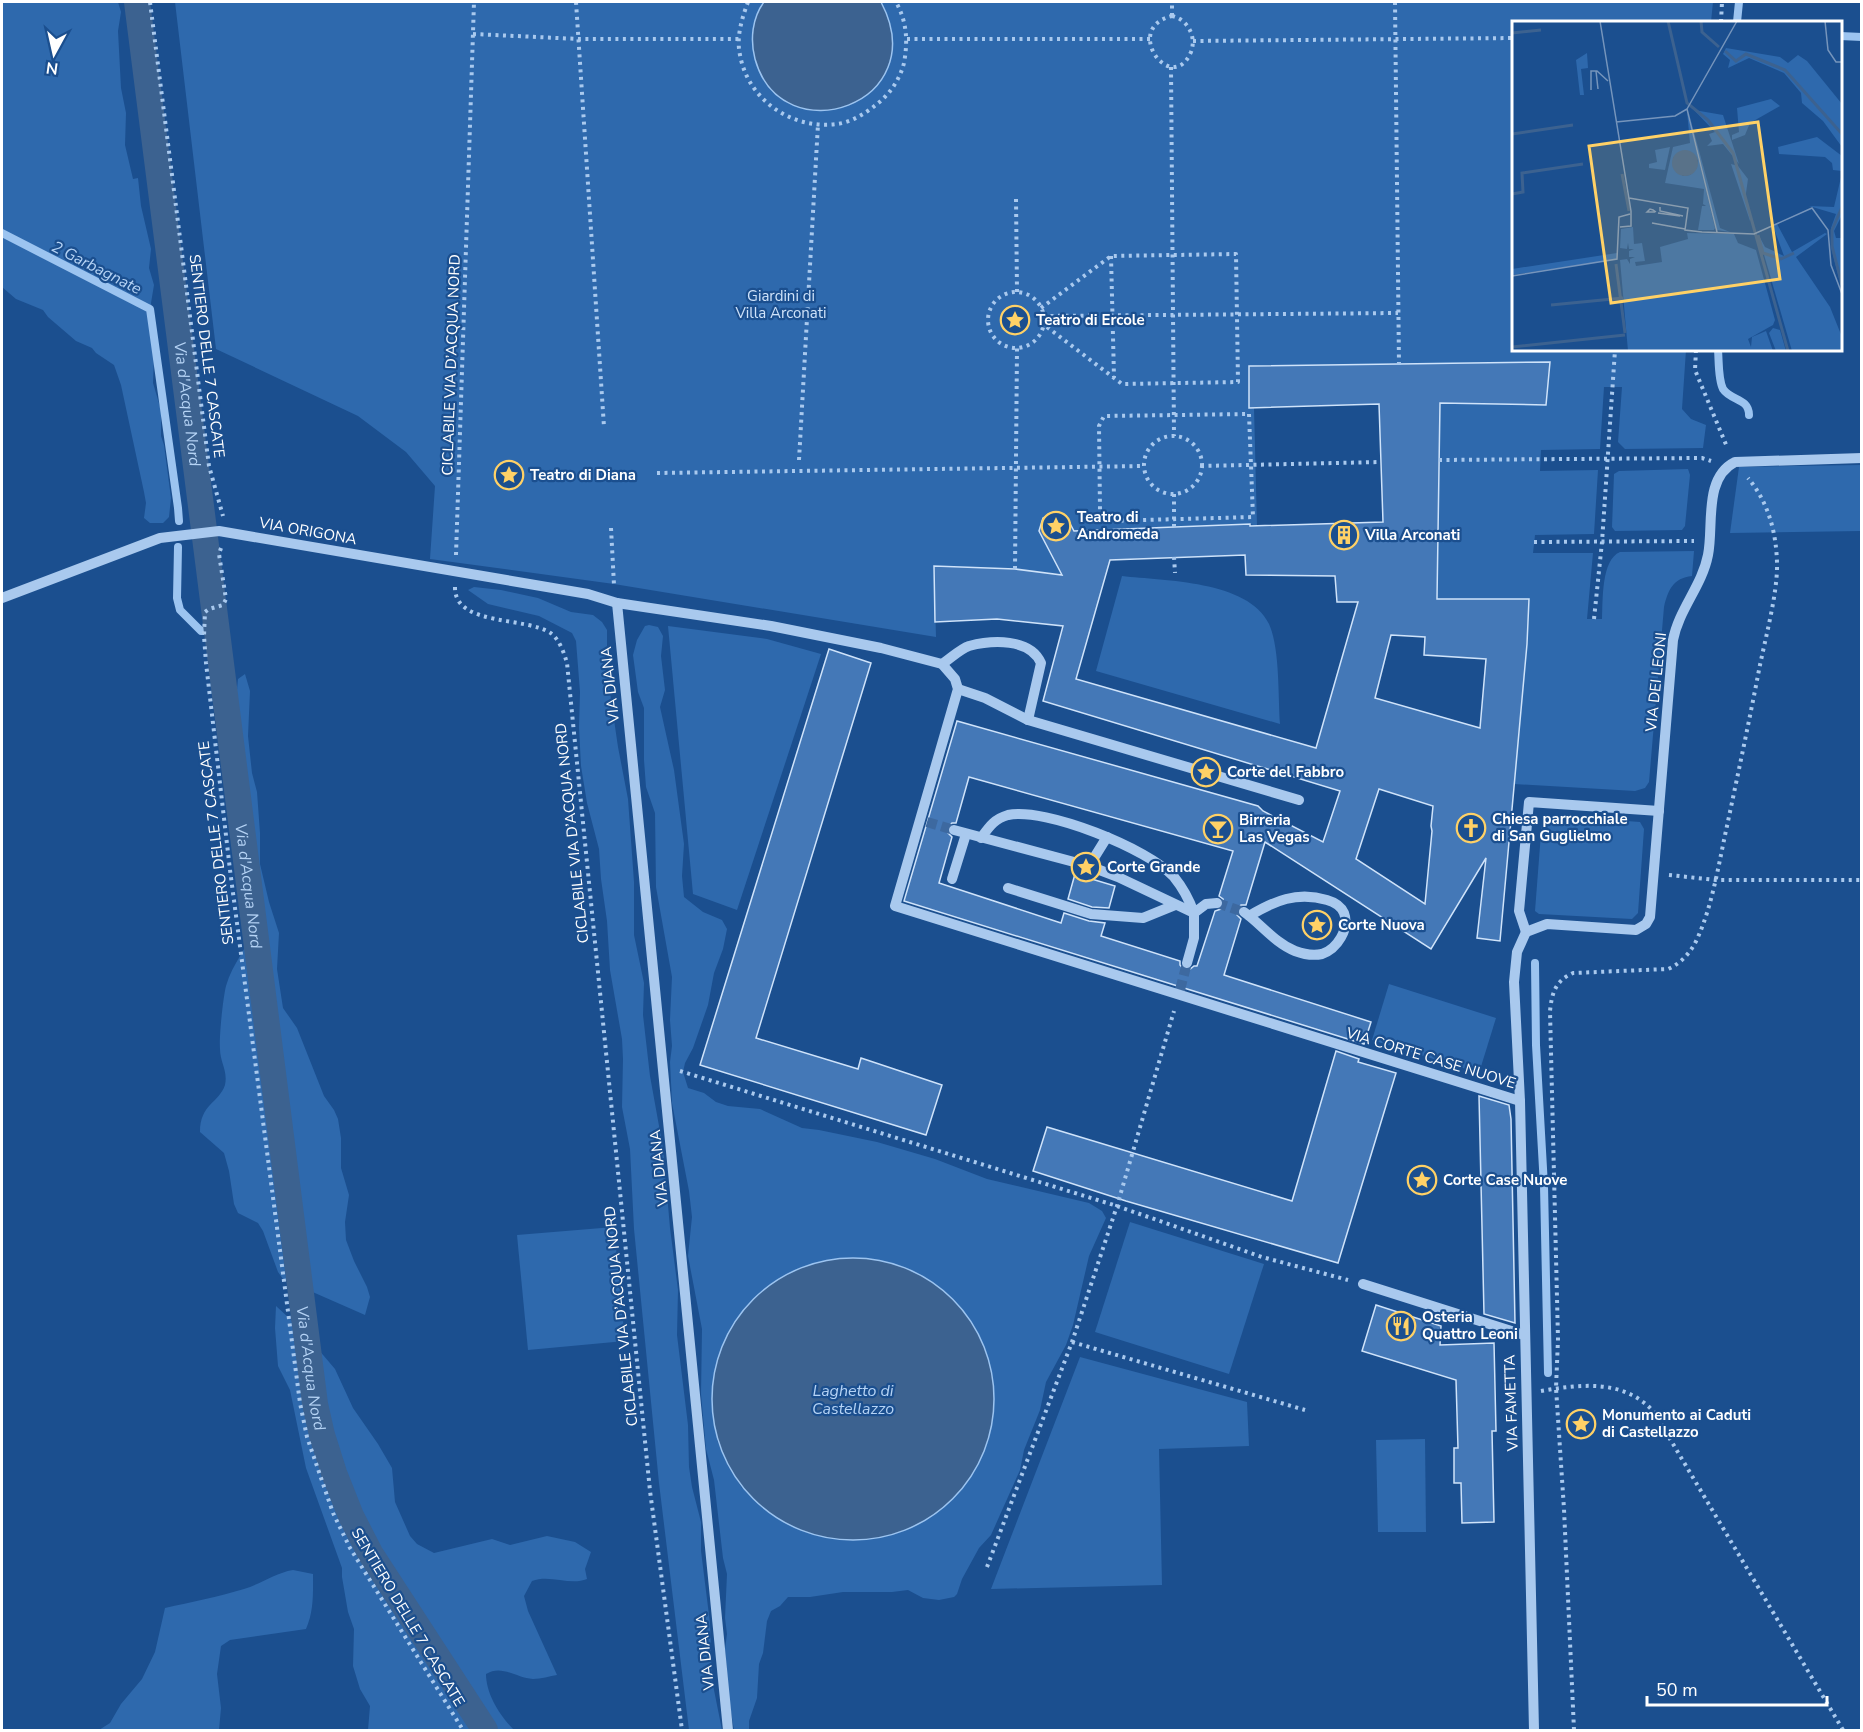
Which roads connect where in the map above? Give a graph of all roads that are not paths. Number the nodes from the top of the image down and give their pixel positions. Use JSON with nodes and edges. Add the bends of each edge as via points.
{"nodes":[{"id":1,"x":1862,"y":459,"type":"edge"},
{"id":2,"x":2,"y":598,"type":"edge"},
{"id":3,"x":617,"y":603,"type":"junction"},
{"id":4,"x":942,"y":664,"type":"junction"},
{"id":5,"x":958,"y":689,"type":"junction"},
{"id":6,"x":1028,"y":720,"type":"junction"},
{"id":7,"x":1299,"y":800,"type":"dead end"},
{"id":8,"x":1659,"y":811,"type":"junction"},
{"id":9,"x":954,"y":830,"type":"tunnel mouth"},
{"id":10,"x":966,"y":834,"type":"junction"},
{"id":11,"x":1107,"y":837,"type":"junction"},
{"id":12,"x":981,"y":838,"type":"junction"},
{"id":13,"x":1089,"y":866,"type":"junction"},
{"id":14,"x":952,"y":879,"type":"dead end"},
{"id":15,"x":1008,"y":888,"type":"dead end"},
{"id":16,"x":1217,"y":903,"type":"tunnel mouth"},
{"id":17,"x":1174,"y":904,"type":"junction"},
{"id":18,"x":1194,"y":913,"type":"junction"},
{"id":19,"x":1246,"y":914,"type":"joint"},
{"id":20,"x":1526,"y":932,"type":"junction"},
{"id":21,"x":1187,"y":963,"type":"tunnel mouth"},
{"id":22,"x":1520,"y":1101,"type":"junction"},
{"id":23,"x":1363,"y":1284,"type":"road end"},
{"id":24,"x":1524,"y":1335,"type":"junction"},
{"id":25,"x":728,"y":1731,"type":"edge"},
{"id":26,"x":1534,"y":1731,"type":"edge"}],
"edges":[{"from":1,"to":8,"type":"street","name":"VIA DEI LEONI","via":[[1731,464],[1716,482],[1702,577],[1674,634]]},
{"from":2,"to":3,"type":"street","name":"VIA ORIGONA","via":[[160,538],[223,532],[588,594]]},
{"from":3,"to":4,"type":"street","name":"VIA ORIGONA","via":[[771,626]]},
{"from":3,"to":25,"type":"street","name":"VIA DIANA"},
{"from":4,"to":5,"type":"street"},
{"from":4,"to":6,"type":"street","via":[[968,646],[1014,642],[1037,654],[1041,663]]},
{"from":5,"to":6,"type":"street"},
{"from":5,"to":22,"type":"street","name":"VIA CORTE CASE NUOVE","via":[[924,821],[895,906]]},
{"from":6,"to":7,"type":"street"},
{"from":8,"to":20,"type":"street","name":"VIA DEI LEONI","via":[[1650,917],[1642,928],[1547,924]]},
{"from":8,"to":20,"type":"street","via":[[1529,802],[1519,911]]},
{"from":9,"to":10,"type":"street"},
{"from":10,"to":12,"type":"street"},
{"from":10,"to":14,"type":"street"},
{"from":11,"to":12,"type":"street","via":[[1054,819],[1022,814],[993,821]]},
{"from":11,"to":13,"type":"street"},
{"from":11,"to":18,"type":"street","via":[[1157,862],[1187,895]]},
{"from":12,"to":13,"type":"street"},
{"from":13,"to":17,"type":"street"},
{"from":15,"to":17,"type":"street","via":[[1090,914],[1143,918]]},
{"from":16,"to":18,"type":"street","via":[[1206,904]]},
{"from":17,"to":18,"type":"street"},
{"from":18,"to":21,"type":"street","via":[[1194,938]]},
{"from":19,"to":19,"type":"street","via":[[1293,950],[1316,955],[1333,948],[1346,922],[1344,911],[1334,902],[1307,896],[1288,897]]},
{"from":20,"to":22,"type":"street","name":"VIA FAMETTA","via":[[1515,967]]},
{"from":22,"to":24,"type":"street","name":"VIA FAMETTA"},
{"from":23,"to":24,"type":"street"},
{"from":24,"to":26,"type":"street","name":"VIA FAMETTA"}]}
